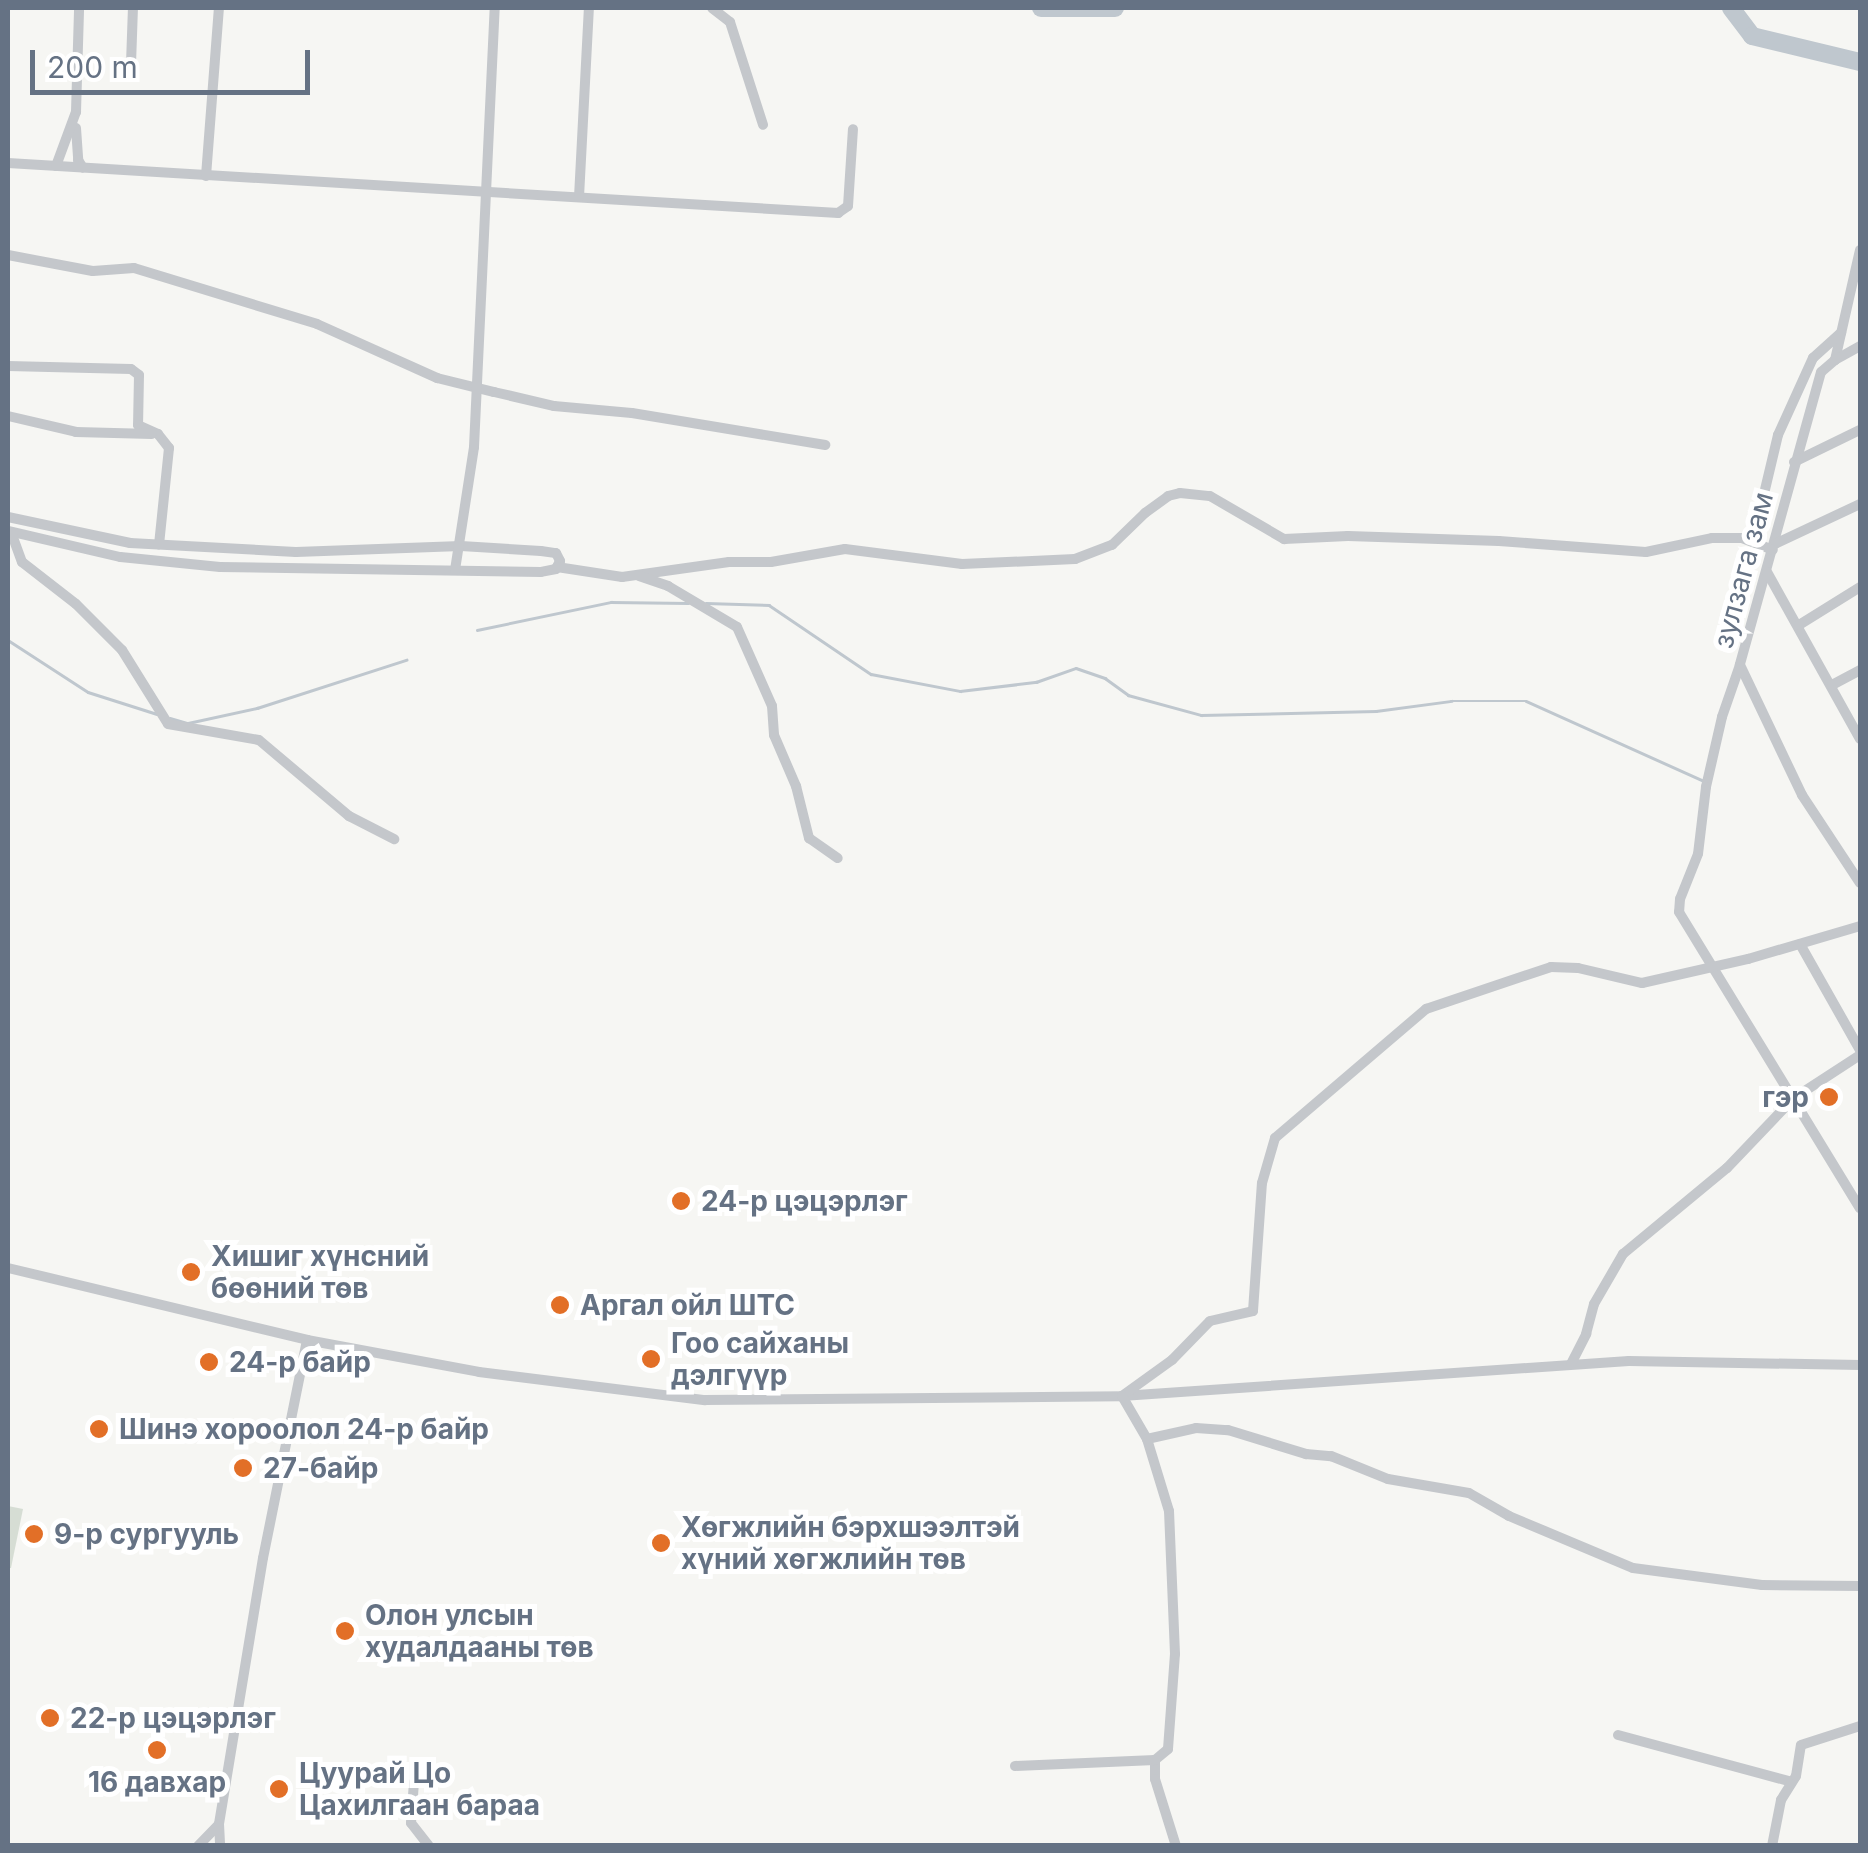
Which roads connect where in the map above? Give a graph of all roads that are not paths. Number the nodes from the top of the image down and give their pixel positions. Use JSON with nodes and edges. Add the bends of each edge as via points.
{"nodes":[{"id":1,"x":80,"y":8,"type":"edge"},
{"id":2,"x":133,"y":8,"type":"edge"},
{"id":3,"x":219,"y":8,"type":"edge"},
{"id":4,"x":495,"y":8,"type":"edge"},
{"id":5,"x":589,"y":8,"type":"edge"},
{"id":6,"x":712,"y":8,"type":"edge"},
{"id":7,"x":131,"y":64,"type":"dead end"},
{"id":8,"x":76,"y":112,"type":"junction"},
{"id":9,"x":762,"y":124,"type":"dead end"},
{"id":10,"x":854,"y":129,"type":"dead end"},
{"id":11,"x":8,"y":163,"type":"edge"},
{"id":12,"x":56,"y":166,"type":"junction"},
{"id":13,"x":83,"y":168,"type":"junction"},
{"id":14,"x":206,"y":176,"type":"junction"},
{"id":15,"x":486,"y":192,"type":"junction"},
{"id":16,"x":579,"y":197,"type":"junction"},
{"id":17,"x":8,"y":244,"type":"edge"},
{"id":18,"x":1860,"y":254,"type":"edge"},
{"id":19,"x":8,"y":255,"type":"edge"},
{"id":20,"x":34,"y":262,"type":"junction"},
{"id":21,"x":1842,"y":333,"type":"junction"},
{"id":22,"x":1860,"y":346,"type":"edge"},
{"id":23,"x":1835,"y":360,"type":"junction"},
{"id":24,"x":8,"y":366,"type":"edge"},
{"id":25,"x":477,"y":387,"type":"junction"},
{"id":26,"x":8,"y":416,"type":"edge"},
{"id":27,"x":1860,"y":430,"type":"edge"},
{"id":28,"x":158,"y":434,"type":"junction"},
{"id":29,"x":824,"y":445,"type":"dead end"},
{"id":30,"x":1794,"y":462,"type":"junction"},
{"id":31,"x":1860,"y":504,"type":"edge"},
{"id":32,"x":8,"y":517,"type":"edge"},
{"id":33,"x":9,"y":532,"type":"edge"},
{"id":34,"x":1753,"y":540,"type":"junction"},
{"id":35,"x":160,"y":544,"type":"junction"},
{"id":36,"x":461,"y":546,"type":"junction"},
{"id":37,"x":1774,"y":547,"type":"junction"},
{"id":38,"x":557,"y":567,"type":"junction"},
{"id":39,"x":455,"y":570,"type":"junction"},
{"id":40,"x":1767,"y":572,"type":"junction"},
{"id":41,"x":634,"y":574,"type":"junction"},
{"id":42,"x":1860,"y":587,"type":"edge"},
{"id":43,"x":1800,"y":625,"type":"junction"},
{"id":44,"x":1740,"y":665,"type":"junction"},
{"id":45,"x":1860,"y":670,"type":"edge"},
{"id":46,"x":1832,"y":686,"type":"junction"},
{"id":47,"x":1860,"y":738,"type":"edge"},
{"id":48,"x":394,"y":840,"type":"dead end"},
{"id":49,"x":838,"y":858,"type":"dead end"},
{"id":50,"x":1860,"y":883,"type":"edge"},
{"id":51,"x":1860,"y":926,"type":"edge"},
{"id":52,"x":1800,"y":944,"type":"junction"},
{"id":53,"x":1714,"y":968,"type":"junction"},
{"id":54,"x":1860,"y":1052,"type":"edge"},
{"id":55,"x":1794,"y":1098,"type":"junction"},
{"id":56,"x":1860,"y":1208,"type":"edge"},
{"id":57,"x":8,"y":1268,"type":"edge"},
{"id":58,"x":307,"y":1340,"type":"junction"},
{"id":59,"x":1572,"y":1364,"type":"junction"},
{"id":60,"x":1860,"y":1365,"type":"edge"},
{"id":61,"x":1122,"y":1396,"type":"junction"},
{"id":62,"x":1147,"y":1438,"type":"junction"},
{"id":63,"x":1860,"y":1586,"type":"edge"},
{"id":64,"x":1860,"y":1726,"type":"edge"},
{"id":65,"x":1618,"y":1735,"type":"dead end"},
{"id":66,"x":1155,"y":1760,"type":"junction"},
{"id":67,"x":1015,"y":1766,"type":"dead end"},
{"id":68,"x":414,"y":1782,"type":"dead end"},
{"id":69,"x":1792,"y":1782,"type":"junction"},
{"id":70,"x":219,"y":1824,"type":"junction"},
{"id":71,"x":198,"y":1846,"type":"edge"},
{"id":72,"x":220,"y":1846,"type":"edge"},
{"id":73,"x":430,"y":1846,"type":"edge"},
{"id":74,"x":1176,"y":1846,"type":"edge"},
{"id":75,"x":1772,"y":1846,"type":"edge"}],
"edges":[{"from":1,"to":8,"type":"street"},
{"from":2,"to":7,"type":"street"},
{"from":3,"to":14,"type":"street"},
{"from":4,"to":15,"type":"street"},
{"from":5,"to":16,"type":"street"},
{"from":6,"to":9,"type":"street","via":[[730,22]]},
{"from":8,"to":12,"type":"street"},
{"from":8,"to":13,"type":"street"},
{"from":10,"to":16,"type":"street","via":[[848,206],[842,212]]},
{"from":11,"to":12,"type":"street"},
{"from":12,"to":13,"type":"street"},
{"from":13,"to":14,"type":"street"},
{"from":14,"to":15,"type":"street"},
{"from":15,"to":16,"type":"street"},
{"from":15,"to":25,"type":"street"},
{"from":17,"to":20,"type":"street"},
{"from":18,"to":21,"type":"street","name":"зулзага зам"},
{"from":19,"to":20,"type":"street"},
{"from":20,"to":25,"type":"street","via":[[93,271],[134,268],[317,324],[437,378]]},
{"from":21,"to":23,"type":"street","name":"зулзага зам"},
{"from":21,"to":34,"type":"street","via":[[1813,358],[1778,435]]},
{"from":22,"to":23,"type":"street"},
{"from":23,"to":30,"type":"street","name":"зулзага зам","via":[[1821,372]]},
{"from":24,"to":28,"type":"street","via":[[136,371],[138,425]]},
{"from":25,"to":29,"type":"street","via":[[554,406]]},
{"from":25,"to":36,"type":"street"},
{"from":26,"to":28,"type":"street","via":[[76,432]]},
{"from":27,"to":30,"type":"street"},
{"from":28,"to":35,"type":"street","via":[[169,448]]},
{"from":30,"to":37,"type":"street","name":"зулзага зам"},
{"from":31,"to":37,"type":"street"},
{"from":32,"to":35,"type":"street"},
{"from":33,"to":39,"type":"street","via":[[120,557],[220,567]]},
{"from":33,"to":48,"type":"street","via":[[22,562],[122,650],[168,724],[259,740],[349,816]]},
{"from":34,"to":37,"type":"street"},
{"from":34,"to":41,"type":"street","via":[[1712,538],[1646,552],[1500,541],[1284,539],[1210,496],[1180,493],[1145,512],[1112,545],[1075,559],[962,564],[845,549]]},
{"from":35,"to":36,"type":"street","via":[[296,552]]},
{"from":36,"to":38,"type":"street","via":[[556,554]]},
{"from":36,"to":39,"type":"street"},
{"from":37,"to":40,"type":"street","name":"зулзага зам"},
{"from":38,"to":39,"type":"street"},
{"from":38,"to":41,"type":"street"},
{"from":40,"to":43,"type":"street"},
{"from":40,"to":44,"type":"street","name":"зулзага зам"},
{"from":41,"to":49,"type":"street","via":[[668,586],[738,628],[772,706],[774,735],[809,838]]},
{"from":42,"to":43,"type":"street"},
{"from":43,"to":46,"type":"street"},
{"from":44,"to":50,"type":"street","name":"зулзага зам","via":[[1802,795]]},
{"from":44,"to":53,"type":"street","via":[[1706,786],[1698,854],[1680,899],[1685,925]]},
{"from":45,"to":46,"type":"street"},
{"from":46,"to":47,"type":"street"},
{"from":51,"to":52,"type":"street"},
{"from":52,"to":53,"type":"street"},
{"from":52,"to":54,"type":"street"},
{"from":53,"to":55,"type":"street"},
{"from":53,"to":61,"type":"street","via":[[1642,983],[1552,967],[1426,1009],[1275,1138],[1262,1183],[1253,1311],[1210,1321],[1172,1360]]},
{"from":54,"to":55,"type":"street"},
{"from":55,"to":56,"type":"street"},
{"from":55,"to":59,"type":"street","via":[[1727,1168],[1624,1254],[1594,1304]]},
{"from":57,"to":58,"type":"street"},
{"from":58,"to":61,"type":"street","via":[[479,1372],[705,1400]]},
{"from":58,"to":70,"type":"street"},
{"from":59,"to":60,"type":"street"},
{"from":59,"to":61,"type":"street"},
{"from":61,"to":62,"type":"street"},
{"from":62,"to":63,"type":"street","via":[[1196,1428],[1228,1430],[1331,1456],[1388,1479],[1469,1493],[1509,1516],[1654,1572],[1762,1585]]},
{"from":62,"to":66,"type":"street","via":[[1168,1511],[1175,1654],[1168,1749]]},
{"from":64,"to":69,"type":"street","via":[[1801,1745]]},
{"from":65,"to":69,"type":"street"},
{"from":66,"to":67,"type":"street"},
{"from":66,"to":74,"type":"street"},
{"from":68,"to":73,"type":"street","via":[[410,1823]]},
{"from":69,"to":75,"type":"street","via":[[1781,1800]]},
{"from":70,"to":71,"type":"street"},
{"from":70,"to":72,"type":"street"}]}
